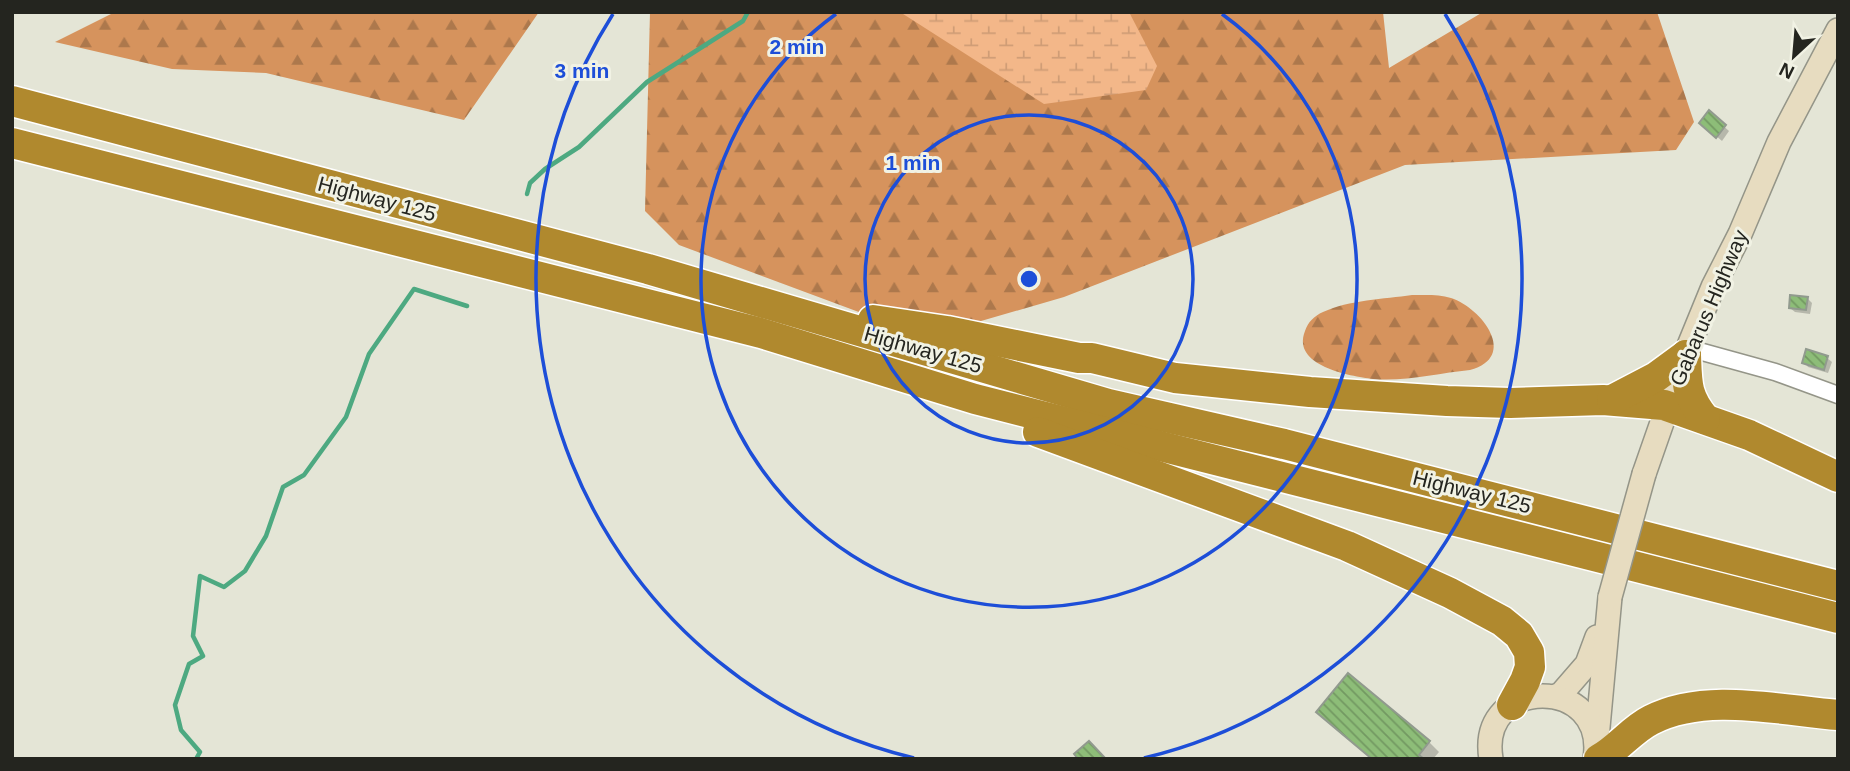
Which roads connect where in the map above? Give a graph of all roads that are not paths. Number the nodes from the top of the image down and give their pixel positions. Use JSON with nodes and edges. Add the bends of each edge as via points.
{"nodes":[{"id":1,"x":1838,"y":30,"type":"edge"},
{"id":2,"x":12,"y":82,"type":"edge"},
{"id":3,"x":12,"y":101,"type":"edge"},
{"id":4,"x":156,"y":140,"type":"junction"},
{"id":5,"x":12,"y":143,"type":"edge"},
{"id":6,"x":766,"y":320,"type":"junction"},
{"id":7,"x":1687,"y":351,"type":"junction"},
{"id":8,"x":1838,"y":395,"type":"edge"},
{"id":9,"x":1612,"y":401,"type":"junction"},
{"id":10,"x":1668,"y":406,"type":"junction"},
{"id":11,"x":1705,"y":419,"type":"junction"},
{"id":12,"x":1838,"y":477,"type":"edge"},
{"id":13,"x":1838,"y":586,"type":"edge"},
{"id":14,"x":1610,"y":597,"type":"junction"},
{"id":15,"x":1838,"y":618,"type":"edge"},
{"id":16,"x":1556,"y":696,"type":"junction"},
{"id":17,"x":1512,"y":705,"type":"junction"},
{"id":18,"x":1838,"y":715,"type":"edge"},
{"id":19,"x":1597,"y":756,"type":"edge"},
{"id":20,"x":1491,"y":759,"type":"edge"}],
"edges":[{"from":1,"to":7,"type":"main road","name":"Gabarus Highway","via":[[1779,142]]},
{"from":2,"to":4,"type":"highway"},
{"from":3,"to":4,"type":"highway","name":"Highway 125"},
{"from":4,"to":6,"type":"highway","name":"Highway 125","via":[[648,269]]},
{"from":5,"to":6,"type":"highway","name":"Highway 125"},
{"from":6,"to":9,"type":"highway","via":[[947,331],[1215,383],[1447,401]]},
{"from":6,"to":13,"type":"highway","name":"Highway 125","via":[[1284,444]]},
{"from":6,"to":15,"type":"highway","name":"Highway 125","via":[[975,399]]},
{"from":6,"to":17,"type":"highway","via":[[1347,546],[1450,593],[1502,621],[1525,642],[1530,667]]},
{"from":7,"to":8,"type":"street","via":[[1775,372]]},
{"from":7,"to":9,"type":"highway","via":[[1656,377]]},
{"from":7,"to":10,"type":"main road","name":"Gabarus Highway"},
{"from":7,"to":11,"type":"highway","via":[[1687,388]]},
{"from":9,"to":10,"type":"highway"},
{"from":10,"to":11,"type":"highway"},
{"from":10,"to":14,"type":"main road","name":"Gabarus Highway","bridge":true},
{"from":11,"to":12,"type":"highway","via":[[1776,446]]},
{"from":14,"to":16,"type":"main road","name":"Gabarus Highway","via":[[1587,664]]},
{"from":14,"to":19,"type":"main road","name":"Gabarus Highway"},
{"from":16,"to":17,"type":"main road","via":[[1537,695]]},
{"from":16,"to":19,"type":"main road","via":[[1586,716]]},
{"from":17,"to":20,"type":"main road","via":[[1494,726]]},
{"from":18,"to":19,"type":"highway","via":[[1717,704],[1687,706],[1647,722],[1609,754]]}]}
